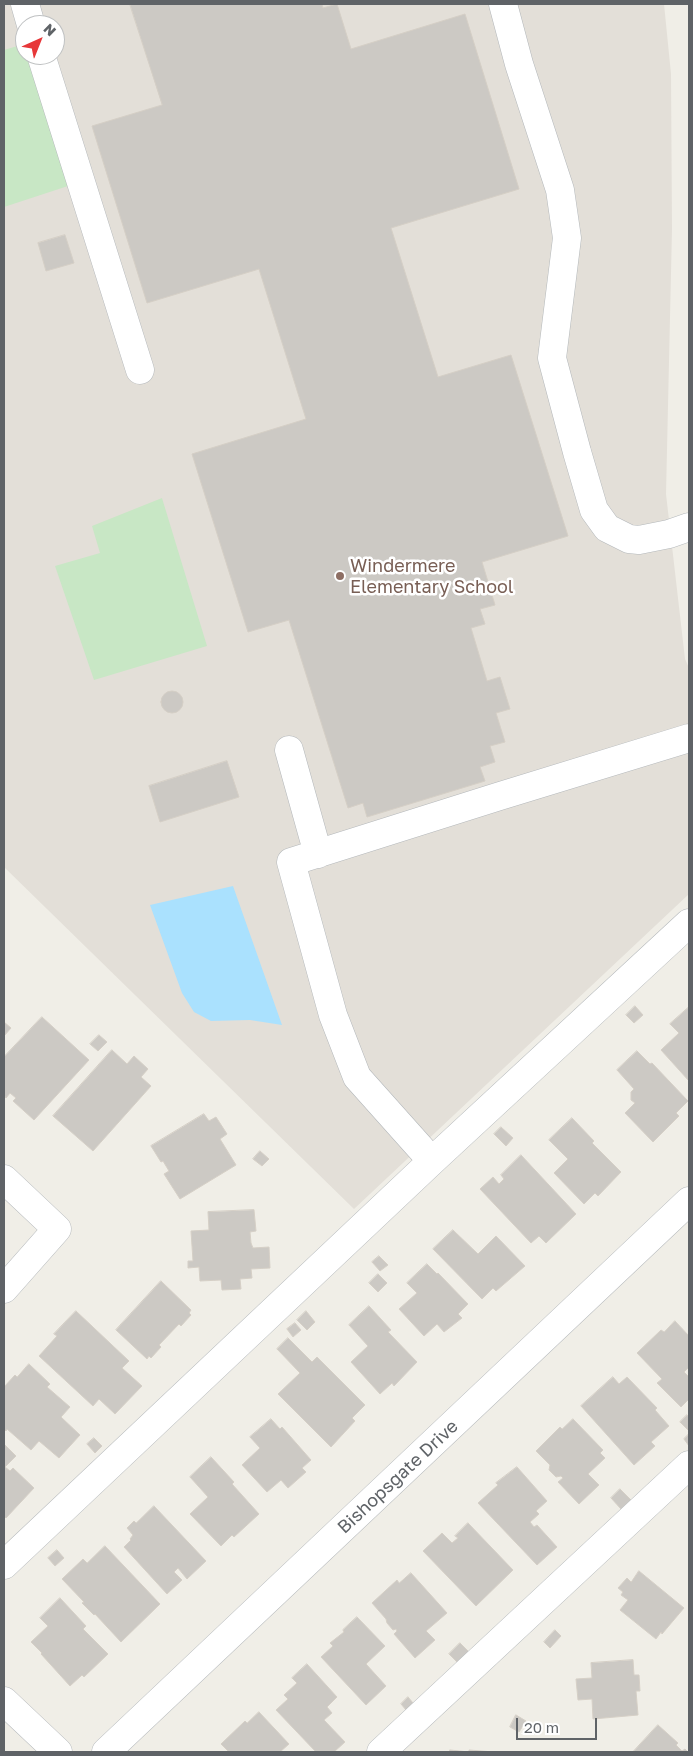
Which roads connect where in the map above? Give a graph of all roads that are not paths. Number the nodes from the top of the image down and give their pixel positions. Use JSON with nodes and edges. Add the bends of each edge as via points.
{"nodes":[{"id":1,"x":503,"y":4,"type":"edge"},
{"id":2,"x":44,"y":65,"type":"edge"},
{"id":3,"x":140,"y":370,"type":"dead end"},
{"id":4,"x":689,"y":528,"type":"edge"},
{"id":5,"x":689,"y":738,"type":"edge"},
{"id":6,"x":288,"y":750,"type":"dead end"},
{"id":7,"x":318,"y":854,"type":"junction"},
{"id":8,"x":689,"y":923,"type":"edge"},
{"id":9,"x":432,"y":1161,"type":"junction"},
{"id":10,"x":4,"y":1179,"type":"edge"},
{"id":11,"x":689,"y":1201,"type":"edge"},
{"id":12,"x":4,"y":1289,"type":"edge"},
{"id":13,"x":689,"y":1464,"type":"edge"},
{"id":14,"x":4,"y":1565,"type":"edge"},
{"id":15,"x":4,"y":1701,"type":"edge"},
{"id":16,"x":58,"y":1752,"type":"edge"},
{"id":17,"x":106,"y":1752,"type":"edge"},
{"id":18,"x":381,"y":1752,"type":"edge"}],
"edges":[{"from":1,"to":4,"type":"street","via":[[564,208],[566,238],[552,358],[594,510],[607,528],[628,539],[640,540]]},
{"from":2,"to":3,"type":"street"},
{"from":5,"to":7,"type":"street"},
{"from":6,"to":7,"type":"street"},
{"from":7,"to":9,"type":"street","via":[[291,862],[333,1015],[357,1077]]},
{"from":8,"to":9,"type":"street"},
{"from":9,"to":14,"type":"street"},
{"from":10,"to":12,"type":"street","via":[[57,1229]]},
{"from":11,"to":17,"type":"street","name":"Bishopsgate Drive"},
{"from":13,"to":18,"type":"street"},
{"from":15,"to":16,"type":"street"}]}
